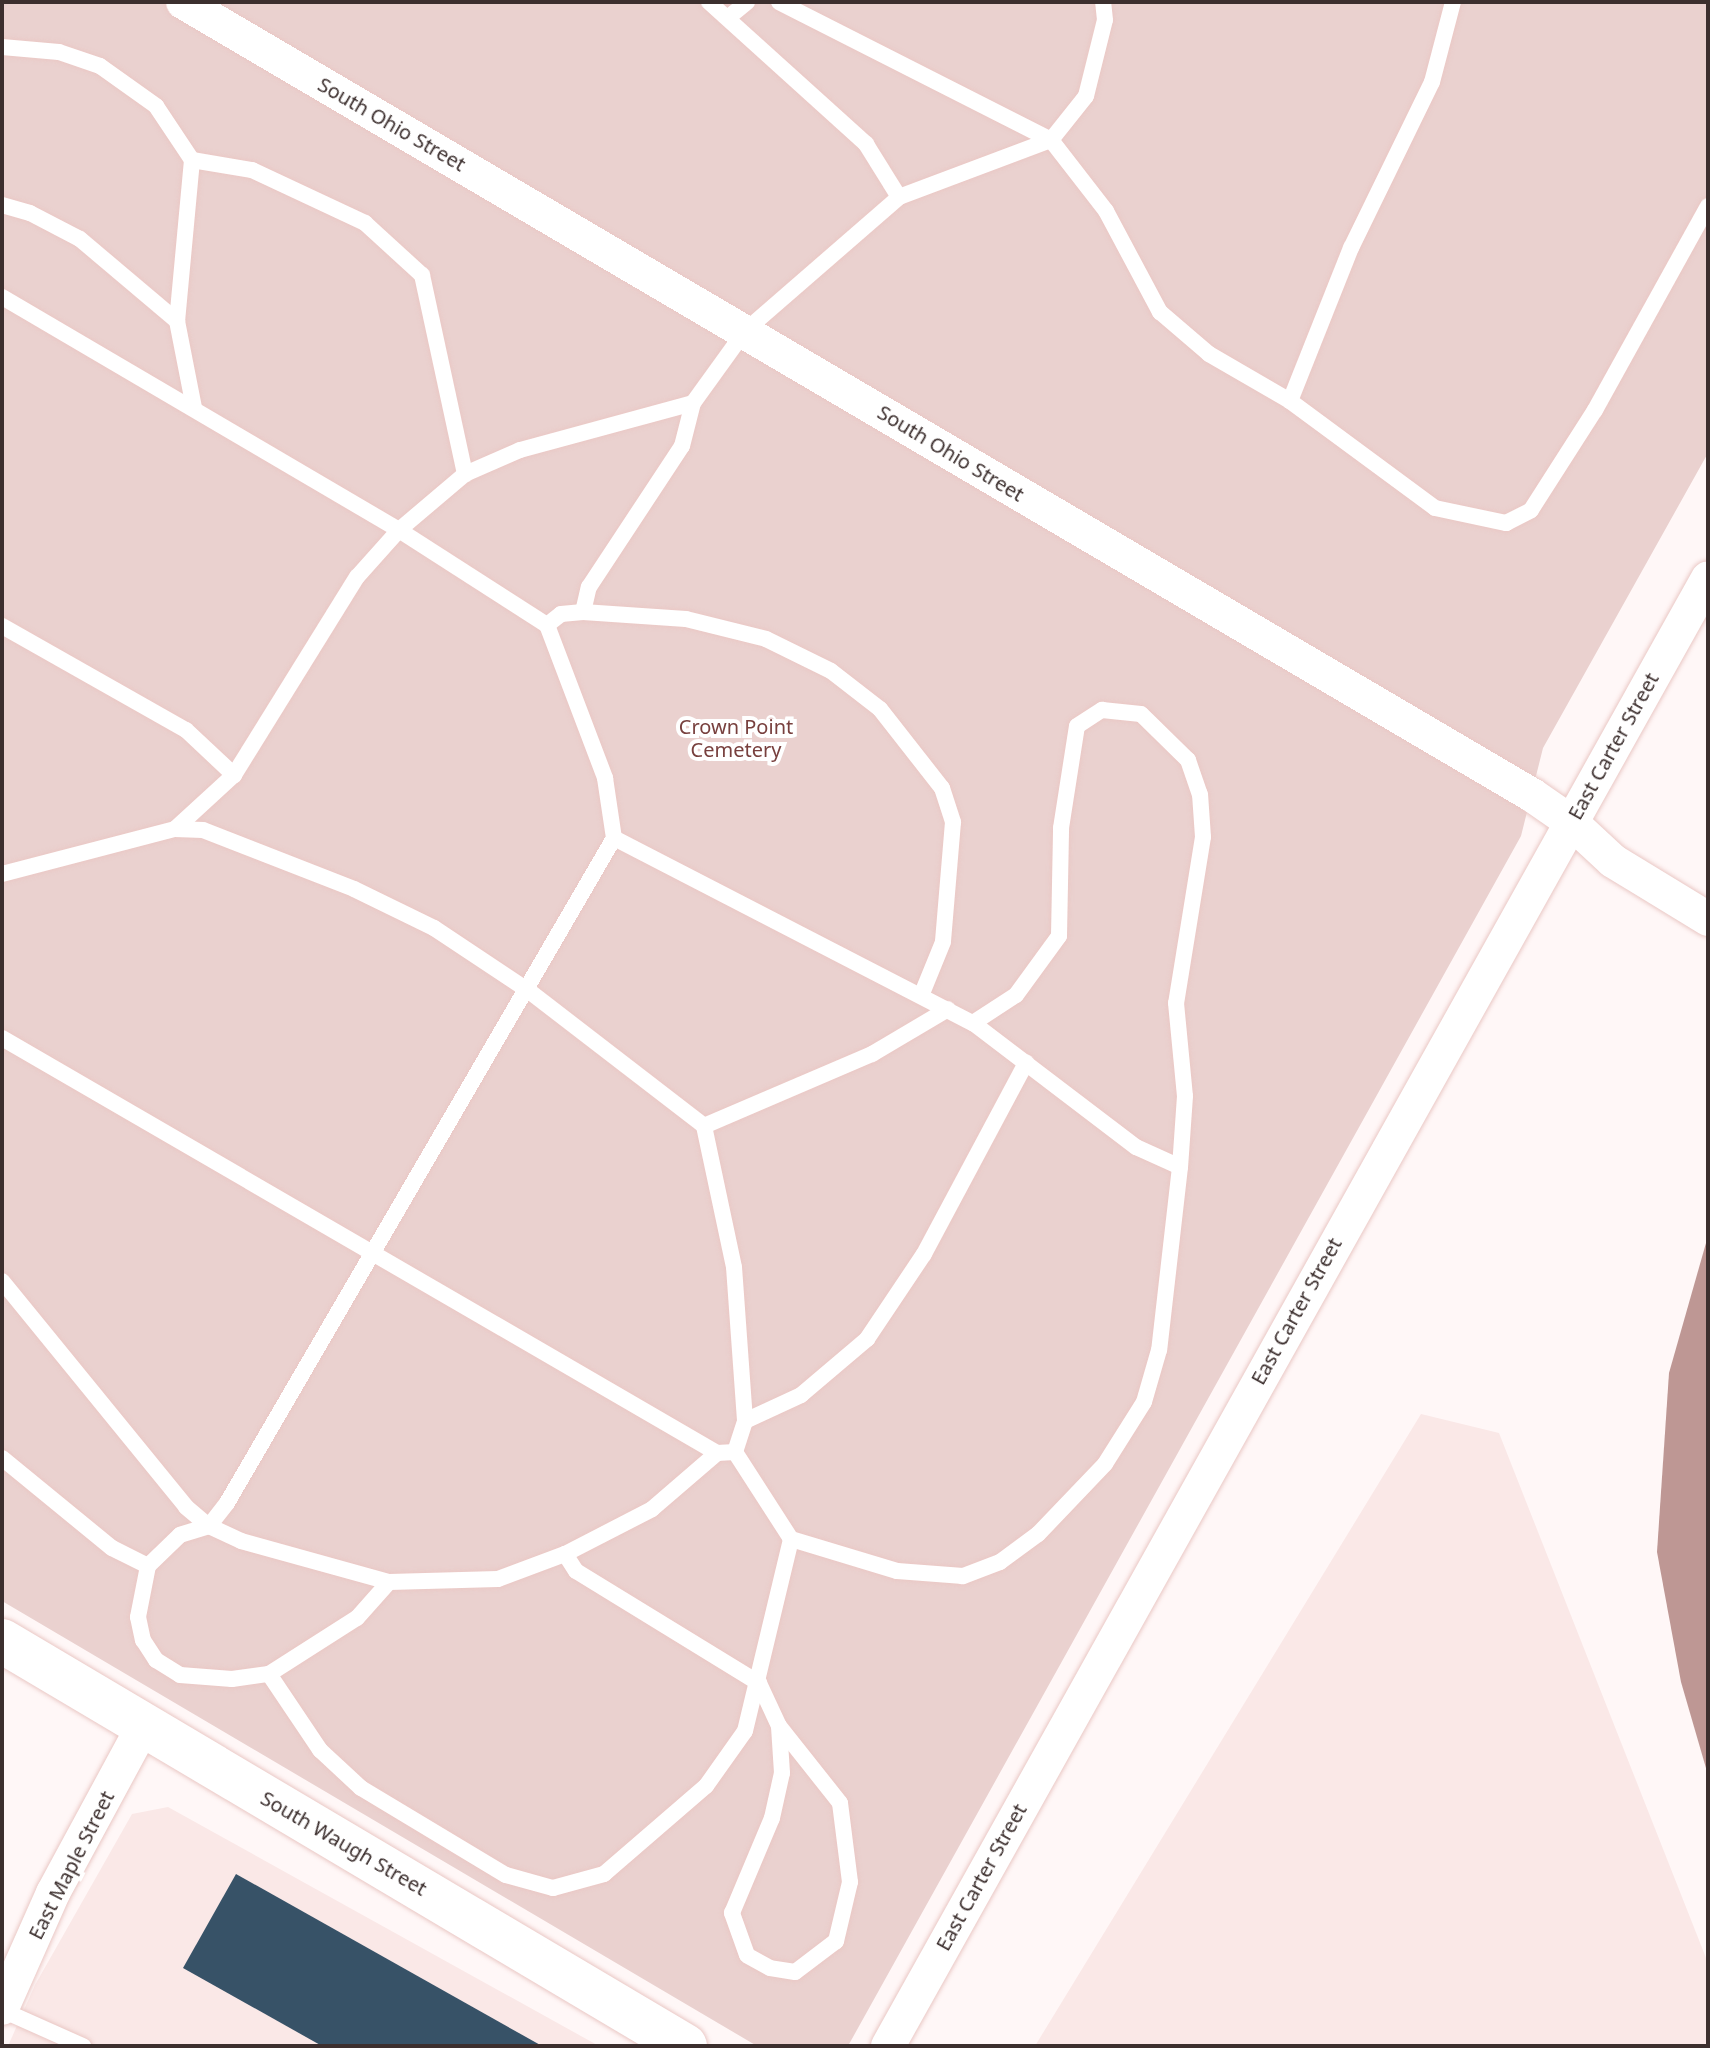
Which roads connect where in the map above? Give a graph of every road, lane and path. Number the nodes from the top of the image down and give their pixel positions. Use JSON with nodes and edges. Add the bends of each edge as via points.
{"nodes":[{"id":1,"x":709,"y":2,"type":"edge"},
{"id":2,"x":747,"y":2,"type":"edge"},
{"id":3,"x":779,"y":2,"type":"edge"},
{"id":4,"x":1103,"y":2,"type":"edge"},
{"id":5,"x":1453,"y":2,"type":"edge"},
{"id":6,"x":187,"y":3,"type":"edge"},
{"id":7,"x":730,"y":16,"type":"junction"},
{"id":8,"x":2,"y":47,"type":"edge"},
{"id":9,"x":1051,"y":140,"type":"junction"},
{"id":10,"x":192,"y":160,"type":"junction"},
{"id":11,"x":899,"y":197,"type":"junction"},
{"id":12,"x":2,"y":205,"type":"edge"},
{"id":13,"x":1708,"y":206,"type":"edge"},
{"id":14,"x":2,"y":297,"type":"edge"},
{"id":15,"x":177,"y":321,"type":"junction"},
{"id":16,"x":745,"y":331,"type":"junction"},
{"id":17,"x":1290,"y":401,"type":"junction"},
{"id":18,"x":693,"y":403,"type":"junction"},
{"id":19,"x":194,"y":408,"type":"junction"},
{"id":20,"x":465,"y":474,"type":"junction"},
{"id":21,"x":399,"y":530,"type":"junction"},
{"id":22,"x":1708,"y":578,"type":"edge"},
{"id":23,"x":583,"y":612,"type":"junction"},
{"id":24,"x":547,"y":625,"type":"junction"},
{"id":25,"x":2,"y":626,"type":"edge"},
{"id":26,"x":234,"y":775,"type":"junction"},
{"id":27,"x":1571,"y":822,"type":"junction"},
{"id":28,"x":175,"y":829,"type":"junction"},
{"id":29,"x":614,"y":838,"type":"junction"},
{"id":30,"x":2,"y":874,"type":"edge"},
{"id":31,"x":1708,"y":919,"type":"edge"},
{"id":32,"x":529,"y":991,"type":"junction"},
{"id":33,"x":921,"y":996,"type":"junction"},
{"id":34,"x":948,"y":1009,"type":"junction"},
{"id":35,"x":973,"y":1023,"type":"junction"},
{"id":36,"x":2,"y":1038,"type":"edge"},
{"id":37,"x":1026,"y":1063,"type":"junction"},
{"id":38,"x":704,"y":1126,"type":"junction"},
{"id":39,"x":1180,"y":1167,"type":"junction"},
{"id":40,"x":373,"y":1258,"type":"junction"},
{"id":41,"x":2,"y":1281,"type":"edge"},
{"id":42,"x":745,"y":1421,"type":"junction"},
{"id":43,"x":735,"y":1452,"type":"junction"},
{"id":44,"x":717,"y":1453,"type":"junction"},
{"id":45,"x":2,"y":1458,"type":"edge"},
{"id":46,"x":209,"y":1526,"type":"junction"},
{"id":47,"x":791,"y":1539,"type":"junction"},
{"id":48,"x":565,"y":1554,"type":"junction"},
{"id":49,"x":148,"y":1566,"type":"junction"},
{"id":50,"x":389,"y":1582,"type":"junction"},
{"id":51,"x":2,"y":1641,"type":"edge"},
{"id":52,"x":269,"y":1674,"type":"junction"},
{"id":53,"x":759,"y":1683,"type":"junction"},
{"id":54,"x":144,"y":1725,"type":"junction"},
{"id":55,"x":779,"y":1726,"type":"junction"},
{"id":56,"x":2,"y":2009,"type":"edge"},
{"id":57,"x":83,"y":2046,"type":"edge"},
{"id":58,"x":685,"y":2046,"type":"edge"},
{"id":59,"x":888,"y":2046,"type":"edge"}],
"edges":[{"from":1,"to":7,"type":"lane"},
{"from":2,"to":7,"type":"lane"},
{"from":3,"to":9,"type":"lane"},
{"from":4,"to":9,"type":"lane","via":[[1105,20],[1086,96]]},
{"from":5,"to":17,"type":"lane","via":[[1432,82],[1351,248]]},
{"from":6,"to":16,"type":"street","name":"South Ohio Street"},
{"from":7,"to":11,"type":"lane","via":[[866,144]]},
{"from":8,"to":10,"type":"lane","via":[[59,52],[100,66],[156,106]]},
{"from":9,"to":11,"type":"lane"},
{"from":9,"to":17,"type":"lane","via":[[1106,211],[1160,312],[1209,354]]},
{"from":10,"to":15,"type":"lane"},
{"from":10,"to":20,"type":"lane","via":[[252,170],[365,223],[422,275]]},
{"from":11,"to":16,"type":"lane"},
{"from":12,"to":15,"type":"lane","via":[[80,239]]},
{"from":13,"to":17,"type":"lane","via":[[1595,410],[1531,510],[1506,523],[1435,508]]},
{"from":14,"to":19,"type":"lane"},
{"from":15,"to":19,"type":"lane"},
{"from":16,"to":18,"type":"lane"},
{"from":16,"to":27,"type":"street","name":"South Ohio Street"},
{"from":18,"to":20,"type":"lane","via":[[520,450]]},
{"from":18,"to":23,"type":"lane","via":[[682,446],[589,587]]},
{"from":19,"to":21,"type":"lane"},
{"from":20,"to":21,"type":"lane"},
{"from":21,"to":24,"type":"lane"},
{"from":21,"to":26,"type":"lane","via":[[357,577]]},
{"from":22,"to":27,"type":"street","name":"East Carter Street"},
{"from":23,"to":24,"type":"lane","via":[[561,614]]},
{"from":23,"to":33,"type":"lane","via":[[686,619],[766,639],[831,671],[880,709],[942,788],[953,822],[943,942]]},
{"from":24,"to":29,"type":"lane","via":[[605,778]]},
{"from":25,"to":26,"type":"lane","via":[[186,730]]},
{"from":26,"to":28,"type":"lane"},
{"from":27,"to":31,"type":"street","name":"South Ohio Street","via":[[1613,861]]},
{"from":27,"to":59,"type":"street","name":"East Carter Street"},
{"from":28,"to":30,"type":"lane"},
{"from":28,"to":32,"type":"lane","via":[[203,830],[354,889],[434,928]]},
{"from":29,"to":32,"type":"lane"},
{"from":29,"to":33,"type":"lane"},
{"from":32,"to":38,"type":"lane"},
{"from":32,"to":40,"type":"lane"},
{"from":33,"to":34,"type":"lane"},
{"from":34,"to":35,"type":"lane"},
{"from":34,"to":38,"type":"lane","via":[[872,1054]]},
{"from":35,"to":37,"type":"lane"},
{"from":35,"to":39,"type":"lane","via":[[1016,995],[1059,936],[1061,828],[1077,726],[1102,710],[1141,714],[1188,760],[1200,794],[1203,837],[1176,1003],[1185,1096]]},
{"from":36,"to":40,"type":"lane"},
{"from":37,"to":39,"type":"lane","via":[[1136,1147]]},
{"from":37,"to":42,"type":"lane","via":[[924,1254],[867,1339],[801,1395]]},
{"from":38,"to":42,"type":"lane","via":[[734,1267]]},
{"from":39,"to":47,"type":"lane","via":[[1159,1350],[1144,1402],[1105,1464],[1038,1534],[1000,1562],[963,1576],[897,1571]]},
{"from":40,"to":44,"type":"lane"},
{"from":40,"to":46,"type":"lane"},
{"from":41,"to":46,"type":"lane","via":[[186,1507]]},
{"from":42,"to":43,"type":"lane"},
{"from":43,"to":44,"type":"lane"},
{"from":43,"to":47,"type":"lane"},
{"from":44,"to":48,"type":"lane","via":[[652,1509]]},
{"from":45,"to":49,"type":"lane","via":[[112,1548]]},
{"from":46,"to":49,"type":"lane","via":[[180,1535]]},
{"from":46,"to":50,"type":"lane","via":[[241,1541]]},
{"from":47,"to":53,"type":"lane"},
{"from":48,"to":50,"type":"lane","via":[[498,1579]]},
{"from":48,"to":53,"type":"lane","via":[[576,1571]]},
{"from":49,"to":52,"type":"lane","via":[[138,1617],[143,1640],[156,1660],[180,1675],[209,1680]]},
{"from":50,"to":52,"type":"lane","via":[[357,1618]]},
{"from":51,"to":54,"type":"street","name":"South Waugh Street"},
{"from":52,"to":53,"type":"lane","via":[[320,1750],[361,1788],[506,1875],[553,1888],[604,1874],[706,1786],[745,1731]]},
{"from":53,"to":55,"type":"lane"},
{"from":54,"to":56,"type":"street","name":"East Maple Street","via":[[53,1893]]},
{"from":54,"to":58,"type":"street","name":"South Waugh Street"},
{"from":55,"to":55,"type":"lane","via":[[840,1803],[850,1882],[836,1941],[795,1972],[770,1968],[747,1955],[732,1913],[772,1818],[782,1773]]},
{"from":56,"to":57,"type":"lane"}]}
